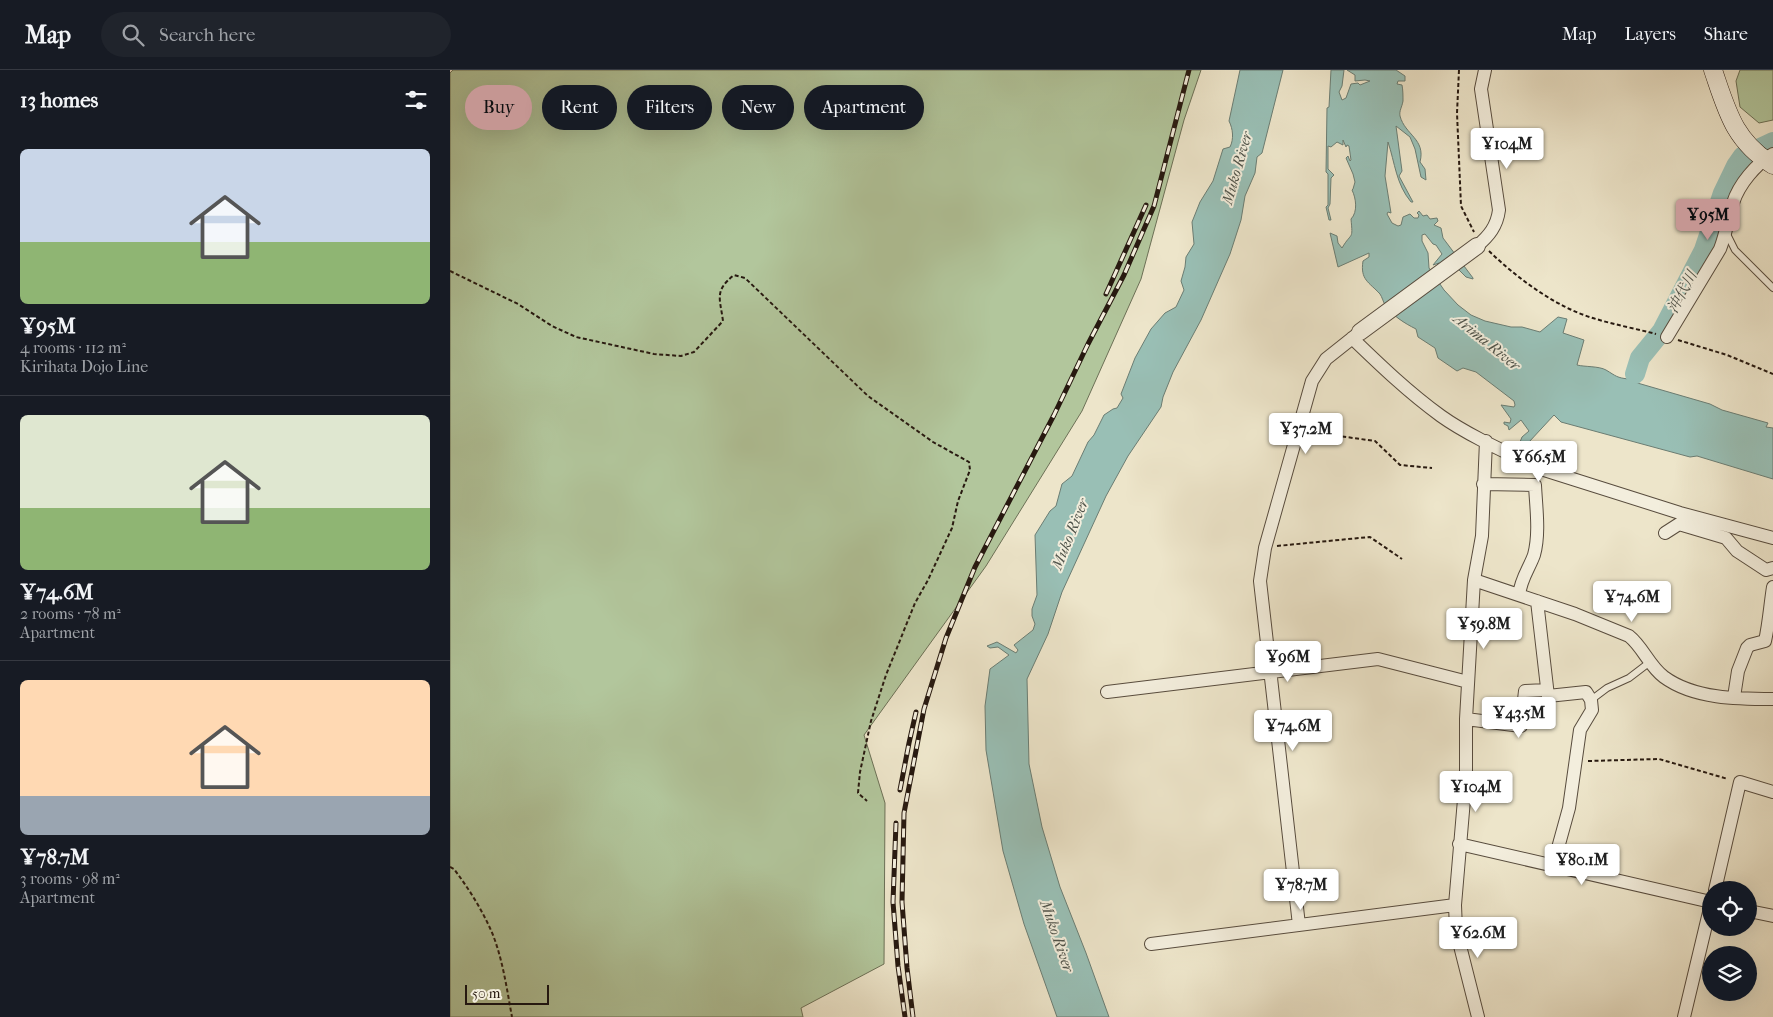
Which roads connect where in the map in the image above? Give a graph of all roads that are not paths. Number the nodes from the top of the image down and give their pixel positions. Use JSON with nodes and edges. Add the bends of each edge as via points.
{"nodes":[{"id":1,"x":1485,"y":70,"type":"edge"},
{"id":2,"x":1714,"y":70,"type":"edge"},
{"id":3,"x":1768,"y":159,"type":"edge"},
{"id":4,"x":1726,"y":231,"type":"junction"},
{"id":5,"x":1479,"y":244,"type":"joint"},
{"id":6,"x":1773,"y":288,"type":"edge"},
{"id":7,"x":1356,"y":335,"type":"junction"},
{"id":8,"x":1665,"y":336,"type":"road end"},
{"id":9,"x":1486,"y":441,"type":"junction"},
{"id":10,"x":1483,"y":484,"type":"junction"},
{"id":11,"x":1665,"y":533,"type":"dead end"},
{"id":12,"x":1773,"y":538,"type":"edge"},
{"id":13,"x":1772,"y":571,"type":"edge"},
{"id":14,"x":1474,"y":580,"type":"junction"},
{"id":15,"x":1773,"y":588,"type":"edge"},
{"id":16,"x":1519,"y":595,"type":"junction"},
{"id":17,"x":1537,"y":601,"type":"junction"},
{"id":18,"x":1650,"y":662,"type":"junction"},
{"id":19,"x":1270,"y":671,"type":"junction"},
{"id":20,"x":1468,"y":682,"type":"junction"},
{"id":21,"x":1547,"y":690,"type":"junction"},
{"id":22,"x":1107,"y":692,"type":"dead end"},
{"id":23,"x":1734,"y":697,"type":"junction"},
{"id":24,"x":1773,"y":699,"type":"edge"},
{"id":25,"x":1591,"y":700,"type":"junction"},
{"id":26,"x":1466,"y":719,"type":"junction"},
{"id":27,"x":1773,"y":792,"type":"edge"},
{"id":28,"x":1459,"y":844,"type":"junction"},
{"id":29,"x":1553,"y":866,"type":"junction"},
{"id":30,"x":1717,"y":881,"type":"edge"},
{"id":31,"x":1702,"y":901,"type":"edge"},
{"id":32,"x":1455,"y":905,"type":"junction"},
{"id":33,"x":1757,"y":913,"type":"edge"},
{"id":34,"x":1773,"y":916,"type":"edge"},
{"id":35,"x":1300,"y":925,"type":"junction"},
{"id":36,"x":1703,"y":936,"type":"edge"},
{"id":37,"x":1150,"y":944,"type":"dead end"},
{"id":38,"x":1478,"y":1017,"type":"edge"},
{"id":39,"x":1684,"y":1017,"type":"edge"}],
"edges":[{"from":1,"to":5,"type":"street","via":[[1481,89],[1499,210],[1491,233]]},
{"from":2,"to":3,"type":"main road","via":[[1724,103],[1740,137]]},
{"from":3,"to":4,"type":"street","via":[[1747,178],[1734,200]]},
{"from":4,"to":6,"type":"lane","via":[[1735,250]]},
{"from":4,"to":8,"type":"street","via":[[1720,249]]},
{"from":5,"to":7,"type":"street"},
{"from":7,"to":9,"type":"street","via":[[1404,387],[1442,416]]},
{"from":7,"to":19,"type":"street","via":[[1326,359],[1312,381],[1265,548],[1260,581]]},
{"from":9,"to":10,"type":"street"},
{"from":9,"to":12,"type":"street","via":[[1542,469],[1680,513]]},
{"from":10,"to":14,"type":"street","via":[[1482,536]]},
{"from":10,"to":16,"type":"street","via":[[1535,484],[1535,549]]},
{"from":11,"to":13,"type":"street","via":[[1679,524],[1726,538],[1737,551]]},
{"from":14,"to":16,"type":"street"},
{"from":14,"to":20,"type":"street"},
{"from":15,"to":23,"type":"street","via":[[1765,641],[1748,648],[1738,671]]},
{"from":16,"to":17,"type":"street"},
{"from":17,"to":18,"type":"street","via":[[1629,636]]},
{"from":17,"to":21,"type":"street"},
{"from":18,"to":23,"type":"street","via":[[1664,677],[1684,688]]},
{"from":18,"to":25,"type":"lane"},
{"from":19,"to":20,"type":"street","via":[[1378,659]]},
{"from":19,"to":22,"type":"street"},
{"from":19,"to":35,"type":"street"},
{"from":20,"to":26,"type":"street"},
{"from":21,"to":25,"type":"street","via":[[1548,696],[1586,692]]},
{"from":21,"to":26,"type":"street","via":[[1525,691],[1521,726]]},
{"from":23,"to":24,"type":"street"},
{"from":25,"to":29,"type":"street","via":[[1592,710],[1580,730],[1569,808]]},
{"from":26,"to":28,"type":"street","via":[[1466,776]]},
{"from":27,"to":30,"type":"street","via":[[1740,782]]},
{"from":28,"to":29,"type":"street"},
{"from":28,"to":32,"type":"street"},
{"from":29,"to":31,"type":"street"},
{"from":32,"to":35,"type":"street"},
{"from":32,"to":38,"type":"street","via":[[1456,930]]},
{"from":33,"to":34,"type":"street"},
{"from":35,"to":37,"type":"street"},
{"from":36,"to":39,"type":"street"}]}
